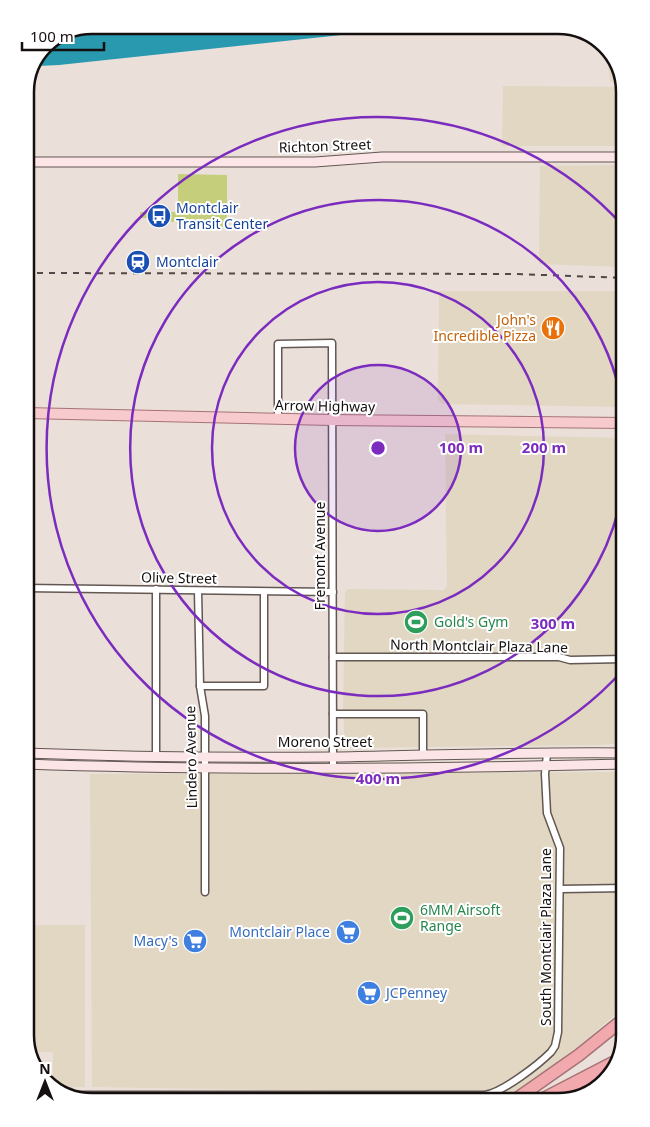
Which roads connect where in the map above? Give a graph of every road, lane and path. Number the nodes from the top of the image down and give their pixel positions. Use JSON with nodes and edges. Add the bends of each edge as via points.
{"nodes":[{"id":1,"x":616,"y":157,"type":"edge"},
{"id":2,"x":34,"y":162,"type":"edge"},
{"id":3,"x":34,"y":414,"type":"edge"},
{"id":4,"x":278,"y":419,"type":"junction"},
{"id":5,"x":332,"y":420,"type":"junction"},
{"id":6,"x":616,"y":423,"type":"edge"},
{"id":7,"x":34,"y":588,"type":"edge"},
{"id":8,"x":156,"y":589,"type":"junction"},
{"id":9,"x":198,"y":591,"type":"junction"},
{"id":10,"x":264,"y":592,"type":"junction"},
{"id":11,"x":333,"y":592,"type":"junction"},
{"id":12,"x":333,"y":657,"type":"junction"},
{"id":13,"x":616,"y":659,"type":"edge"},
{"id":14,"x":200,"y":686,"type":"junction"},
{"id":15,"x":333,"y":714,"type":"junction"},
{"id":16,"x":34,"y":753,"type":"edge"},
{"id":17,"x":616,"y":753,"type":"edge"},
{"id":18,"x":547,"y":754,"type":"junction"},
{"id":19,"x":423,"y":755,"type":"junction"},
{"id":20,"x":156,"y":756,"type":"junction"},
{"id":21,"x":205,"y":756,"type":"junction"},
{"id":22,"x":333,"y":757,"type":"junction"},
{"id":23,"x":34,"y":764,"type":"edge"},
{"id":24,"x":616,"y":764,"type":"edge"},
{"id":25,"x":546,"y":766,"type":"junction"},
{"id":26,"x":205,"y":768,"type":"junction"},
{"id":27,"x":333,"y":768,"type":"junction"},
{"id":28,"x":616,"y":888,"type":"edge"},
{"id":29,"x":561,"y":889,"type":"junction"},
{"id":30,"x":205,"y":892,"type":"dead end"},
{"id":31,"x":616,"y":1025,"type":"edge"},
{"id":32,"x":607,"y":1066,"type":"edge"},
{"id":33,"x":492,"y":1093,"type":"edge"},
{"id":34,"x":525,"y":1093,"type":"edge"},
{"id":35,"x":554,"y":1093,"type":"edge"}],
"edges":[{"from":1,"to":2,"type":"street","name":"Richton Street"},
{"from":3,"to":4,"type":"main road","name":"Arrow Highway"},
{"from":4,"to":5,"type":"main road","name":"Arrow Highway"},
{"from":4,"to":5,"type":"street","name":"Fremont Avenue","via":[[278,344],[332,343]]},
{"from":5,"to":6,"type":"main road","name":"Arrow Highway"},
{"from":5,"to":11,"type":"street","name":"Fremont Avenue"},
{"from":7,"to":8,"type":"street","name":"Olive Street"},
{"from":8,"to":9,"type":"street","name":"Olive Street"},
{"from":8,"to":20,"type":"street"},
{"from":9,"to":10,"type":"street","name":"Olive Street"},
{"from":9,"to":14,"type":"street","name":"Lindero Avenue"},
{"from":10,"to":11,"type":"street","name":"Olive Street"},
{"from":10,"to":14,"type":"street","via":[[264,686]]},
{"from":11,"to":12,"type":"street","name":"Fremont Avenue"},
{"from":12,"to":13,"type":"street","name":"North Montclair Plaza Lane"},
{"from":12,"to":15,"type":"street","name":"Fremont Avenue"},
{"from":14,"to":21,"type":"street","name":"Lindero Avenue","via":[[205,716]]},
{"from":15,"to":19,"type":"street","via":[[423,714]]},
{"from":15,"to":22,"type":"street","name":"Fremont Avenue"},
{"from":16,"to":20,"type":"street","name":"Moreno Street"},
{"from":17,"to":18,"type":"street","name":"Moreno Street"},
{"from":18,"to":19,"type":"street","name":"Moreno Street"},
{"from":18,"to":25,"type":"street","name":"South Montclair Plaza Lane"},
{"from":19,"to":22,"type":"street","name":"Moreno Street"},
{"from":20,"to":21,"type":"street","name":"Moreno Street"},
{"from":21,"to":22,"type":"street","name":"Moreno Street"},
{"from":21,"to":26,"type":"street","name":"Lindero Avenue"},
{"from":22,"to":27,"type":"street","name":"Fremont Avenue"},
{"from":23,"to":26,"type":"street","name":"Moreno Street"},
{"from":24,"to":25,"type":"street","name":"Moreno Street"},
{"from":25,"to":27,"type":"street","name":"Moreno Street"},
{"from":25,"to":29,"type":"street","name":"South Montclair Plaza Lane","via":[[547,813],[560,848]]},
{"from":26,"to":27,"type":"street","name":"Moreno Street"},
{"from":26,"to":30,"type":"street","name":"Lindero Avenue"},
{"from":28,"to":29,"type":"street"},
{"from":29,"to":33,"type":"street","name":"South Montclair Plaza Lane","via":[[555,1046],[547,1056],[512,1082]]},
{"from":31,"to":34,"type":"highway"},
{"from":32,"to":35,"type":"highway"}]}
